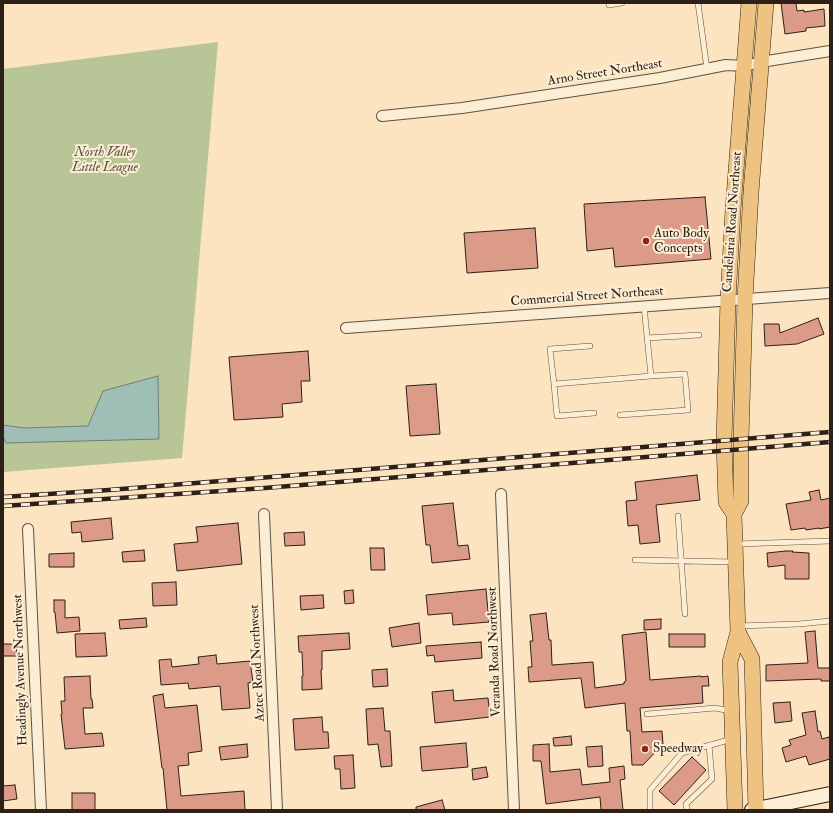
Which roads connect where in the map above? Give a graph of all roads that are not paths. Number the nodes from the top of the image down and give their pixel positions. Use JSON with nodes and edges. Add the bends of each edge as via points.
{"nodes":[{"id":1,"x":622,"y":3,"type":"edge"},
{"id":2,"x":698,"y":3,"type":"edge"},
{"id":3,"x":749,"y":3,"type":"edge"},
{"id":4,"x":766,"y":3,"type":"edge"},
{"id":5,"x":609,"y":5,"type":"dead end"},
{"id":6,"x":830,"y":50,"type":"edge"},
{"id":7,"x":761,"y":62,"type":"junction"},
{"id":8,"x":744,"y":66,"type":"junction"},
{"id":9,"x":707,"y":69,"type":"junction"},
{"id":10,"x":382,"y":116,"type":"dead end"},
{"id":11,"x":830,"y":293,"type":"edge"},
{"id":12,"x":744,"y":299,"type":"junction"},
{"id":13,"x":728,"y":300,"type":"junction"},
{"id":14,"x":644,"y":306,"type":"junction"},
{"id":15,"x":346,"y":328,"type":"dead end"},
{"id":16,"x":699,"y":335,"type":"dead end"},
{"id":17,"x":647,"y":338,"type":"junction"},
{"id":18,"x":590,"y":346,"type":"dead end"},
{"id":19,"x":651,"y":376,"type":"junction"},
{"id":20,"x":554,"y":384,"type":"junction"},
{"id":21,"x":594,"y":412,"type":"dead end"},
{"id":22,"x":620,"y":415,"type":"dead end"},
{"id":23,"x":501,"y":494,"type":"dead end"},
{"id":24,"x":264,"y":514,"type":"dead end"},
{"id":25,"x":734,"y":514,"type":"junction"},
{"id":26,"x":678,"y":516,"type":"dead end"},
{"id":27,"x":28,"y":529,"type":"dead end"},
{"id":28,"x":830,"y":541,"type":"edge"},
{"id":29,"x":735,"y":544,"type":"junction"},
{"id":30,"x":635,"y":560,"type":"dead end"},
{"id":31,"x":682,"y":561,"type":"junction"},
{"id":32,"x":735,"y":562,"type":"junction"},
{"id":33,"x":685,"y":614,"type":"dead end"},
{"id":34,"x":830,"y":621,"type":"edge"},
{"id":35,"x":737,"y":629,"type":"junction"},
{"id":36,"x":732,"y":711,"type":"junction"},
{"id":37,"x":647,"y":714,"type":"dead end"},
{"id":38,"x":732,"y":738,"type":"junction"},
{"id":39,"x":710,"y":745,"type":"junction"},
{"id":40,"x":830,"y":794,"type":"edge"},
{"id":41,"x":755,"y":809,"type":"edge"},
{"id":42,"x":41,"y":810,"type":"edge"},
{"id":43,"x":277,"y":810,"type":"edge"},
{"id":44,"x":514,"y":810,"type":"edge"},
{"id":45,"x":650,"y":810,"type":"edge"},
{"id":46,"x":686,"y":810,"type":"edge"},
{"id":47,"x":735,"y":810,"type":"edge"}],
"edges":[{"from":1,"to":5,"type":"lane"},
{"from":2,"to":9,"type":"lane"},
{"from":3,"to":8,"type":"main road","name":"Candelaria Road Northeast"},
{"from":4,"to":7,"type":"main road","name":"Candelaria Road Northeast"},
{"from":6,"to":7,"type":"street","name":"Arno Street Northeast"},
{"from":7,"to":8,"type":"street","name":"Arno Street Northeast"},
{"from":7,"to":12,"type":"main road","name":"Candelaria Road Northeast"},
{"from":8,"to":9,"type":"street","name":"Arno Street Northeast","via":[[726,65]]},
{"from":8,"to":13,"type":"main road","name":"Candelaria Road Northeast"},
{"from":9,"to":10,"type":"street","name":"Arno Street Northeast","via":[[470,106]]},
{"from":11,"to":12,"type":"street","name":"Commercial Street Northeast"},
{"from":12,"to":13,"type":"street","name":"Commercial Street Northeast"},
{"from":12,"to":25,"type":"main road","name":"Candelaria Road Northeast","via":[[741,501]]},
{"from":13,"to":14,"type":"street","name":"Commercial Street Northeast"},
{"from":13,"to":25,"type":"main road","name":"Candelaria Road Northeast","via":[[724,441],[726,502]]},
{"from":14,"to":15,"type":"street","name":"Commercial Street Northeast"},
{"from":14,"to":17,"type":"lane"},
{"from":16,"to":17,"type":"lane"},
{"from":17,"to":19,"type":"lane"},
{"from":18,"to":20,"type":"lane","via":[[550,349]]},
{"from":19,"to":20,"type":"lane"},
{"from":19,"to":22,"type":"lane","via":[[685,374],[688,410]]},
{"from":20,"to":21,"type":"lane","via":[[557,416]]},
{"from":23,"to":44,"type":"street","name":"Veranda Road Northwest"},
{"from":24,"to":43,"type":"street","name":"Aztec Road Northwest"},
{"from":25,"to":29,"type":"main road"},
{"from":26,"to":31,"type":"lane"},
{"from":27,"to":42,"type":"street","name":"Headingly Avenue Northwest"},
{"from":28,"to":29,"type":"lane"},
{"from":29,"to":32,"type":"main road"},
{"from":30,"to":31,"type":"lane"},
{"from":31,"to":32,"type":"lane"},
{"from":31,"to":33,"type":"lane"},
{"from":32,"to":35,"type":"main road"},
{"from":34,"to":35,"type":"lane"},
{"from":35,"to":36,"type":"main road","via":[[730,662]]},
{"from":35,"to":41,"type":"main road","via":[[752,659]]},
{"from":36,"to":37,"type":"lane","via":[[715,708]]},
{"from":36,"to":38,"type":"main road"},
{"from":38,"to":39,"type":"lane"},
{"from":38,"to":47,"type":"main road"},
{"from":39,"to":45,"type":"lane","via":[[682,753],[650,790]]},
{"from":39,"to":46,"type":"lane","via":[[712,779],[686,804]]},
{"from":40,"to":41,"type":"main road"}]}
